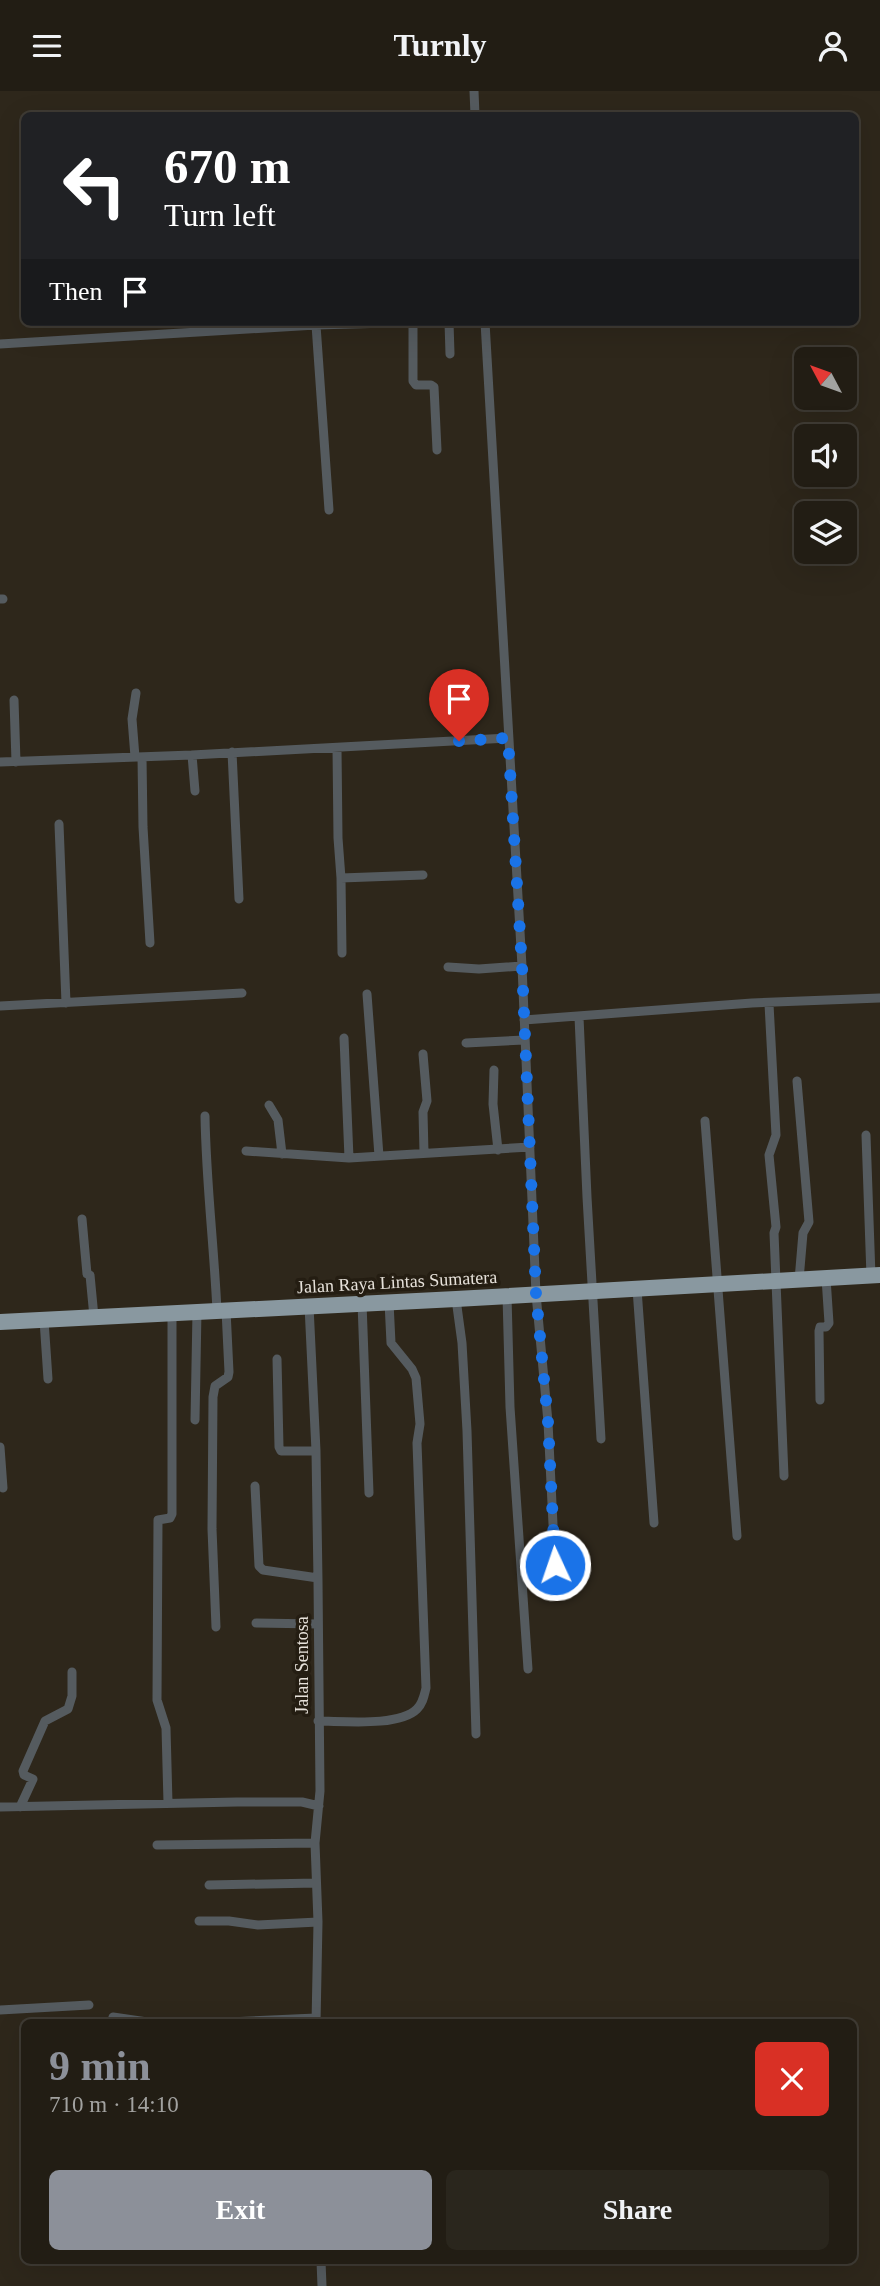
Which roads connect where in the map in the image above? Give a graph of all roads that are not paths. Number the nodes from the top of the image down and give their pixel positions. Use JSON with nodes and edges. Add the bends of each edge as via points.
{"nodes":[{"id":1,"x":474,"y":91,"type":"edge"},
{"id":2,"x":475,"y":112,"type":"edge"},
{"id":3,"x":299,"y":326,"type":"edge"},
{"id":4,"x":316,"y":326,"type":"edge"},
{"id":5,"x":413,"y":326,"type":"edge"},
{"id":6,"x":449,"y":326,"type":"edge"},
{"id":7,"x":485,"y":326,"type":"edge"},
{"id":8,"x":0,"y":344,"type":"edge"},
{"id":9,"x":450,"y":354,"type":"dead end"},
{"id":10,"x":437,"y":450,"type":"dead end"},
{"id":11,"x":329,"y":510,"type":"dead end"},
{"id":12,"x":135,"y":693,"type":"dead end"},
{"id":13,"x":14,"y":700,"type":"dead end"},
{"id":14,"x":508,"y":738,"type":"junction"},
{"id":15,"x":337,"y":748,"type":"junction"},
{"id":16,"x":232,"y":753,"type":"junction"},
{"id":17,"x":192,"y":755,"type":"junction"},
{"id":18,"x":139,"y":757,"type":"junction"},
{"id":19,"x":0,"y":762,"type":"edge"},
{"id":20,"x":16,"y":762,"type":"junction"},
{"id":21,"x":195,"y":791,"type":"dead end"},
{"id":22,"x":59,"y":824,"type":"dead end"},
{"id":23,"x":423,"y":875,"type":"dead end"},
{"id":24,"x":341,"y":878,"type":"junction"},
{"id":25,"x":239,"y":899,"type":"dead end"},
{"id":26,"x":150,"y":943,"type":"dead end"},
{"id":27,"x":342,"y":953,"type":"dead end"},
{"id":28,"x":522,"y":966,"type":"junction"},
{"id":29,"x":448,"y":967,"type":"dead end"},
{"id":30,"x":242,"y":993,"type":"dead end"},
{"id":31,"x":367,"y":994,"type":"dead end"},
{"id":32,"x":880,"y":998,"type":"edge"},
{"id":33,"x":66,"y":1003,"type":"junction"},
{"id":34,"x":769,"y":1004,"type":"junction"},
{"id":35,"x":0,"y":1006,"type":"edge"},
{"id":36,"x":579,"y":1017,"type":"junction"},
{"id":37,"x":524,"y":1020,"type":"junction"},
{"id":38,"x":344,"y":1038,"type":"dead end"},
{"id":39,"x":524,"y":1040,"type":"junction"},
{"id":40,"x":466,"y":1043,"type":"dead end"},
{"id":41,"x":423,"y":1054,"type":"dead end"},
{"id":42,"x":494,"y":1070,"type":"dead end"},
{"id":43,"x":797,"y":1081,"type":"dead end"},
{"id":44,"x":269,"y":1105,"type":"dead end"},
{"id":45,"x":205,"y":1116,"type":"dead end"},
{"id":46,"x":705,"y":1121,"type":"dead end"},
{"id":47,"x":866,"y":1135,"type":"dead end"},
{"id":48,"x":530,"y":1147,"type":"junction"},
{"id":49,"x":498,"y":1150,"type":"junction"},
{"id":50,"x":246,"y":1151,"type":"dead end"},
{"id":51,"x":424,"y":1153,"type":"junction"},
{"id":52,"x":282,"y":1154,"type":"junction"},
{"id":53,"x":380,"y":1156,"type":"junction"},
{"id":54,"x":349,"y":1158,"type":"junction"},
{"id":55,"x":82,"y":1219,"type":"dead end"},
{"id":56,"x":875,"y":1275,"type":"edge"},
{"id":57,"x":826,"y":1279,"type":"junction"},
{"id":58,"x":800,"y":1280,"type":"junction"},
{"id":59,"x":775,"y":1281,"type":"junction"},
{"id":60,"x":718,"y":1285,"type":"junction"},
{"id":61,"x":637,"y":1289,"type":"junction"},
{"id":62,"x":594,"y":1291,"type":"junction"},
{"id":63,"x":536,"y":1294,"type":"junction"},
{"id":64,"x":507,"y":1296,"type":"junction"},
{"id":65,"x":457,"y":1299,"type":"junction"},
{"id":66,"x":389,"y":1302,"type":"junction"},
{"id":67,"x":362,"y":1303,"type":"junction"},
{"id":68,"x":309,"y":1306,"type":"junction"},
{"id":69,"x":222,"y":1310,"type":"junction"},
{"id":70,"x":197,"y":1311,"type":"junction"},
{"id":71,"x":172,"y":1313,"type":"junction"},
{"id":72,"x":94,"y":1317,"type":"junction"},
{"id":73,"x":44,"y":1320,"type":"junction"},
{"id":74,"x":0,"y":1322,"type":"edge"},
{"id":75,"x":277,"y":1359,"type":"dead end"},
{"id":76,"x":48,"y":1379,"type":"dead end"},
{"id":77,"x":820,"y":1399,"type":"dead end"},
{"id":78,"x":195,"y":1420,"type":"dead end"},
{"id":79,"x":601,"y":1439,"type":"dead end"},
{"id":80,"x":0,"y":1447,"type":"edge"},
{"id":81,"x":316,"y":1451,"type":"junction"},
{"id":82,"x":784,"y":1476,"type":"dead end"},
{"id":83,"x":255,"y":1486,"type":"dead end"},
{"id":84,"x":3,"y":1488,"type":"dead end"},
{"id":85,"x":369,"y":1493,"type":"dead end"},
{"id":86,"x":654,"y":1523,"type":"dead end"},
{"id":87,"x":737,"y":1536,"type":"dead end"},
{"id":88,"x":555,"y":1565,"type":"dead end"},
{"id":89,"x":318,"y":1578,"type":"junction"},
{"id":90,"x":256,"y":1623,"type":"dead end"},
{"id":91,"x":318,"y":1624,"type":"junction"},
{"id":92,"x":216,"y":1627,"type":"dead end"},
{"id":93,"x":528,"y":1669,"type":"dead end"},
{"id":94,"x":72,"y":1672,"type":"dead end"},
{"id":95,"x":318,"y":1721,"type":"junction"},
{"id":96,"x":476,"y":1734,"type":"dead end"},
{"id":97,"x":168,"y":1803,"type":"junction"},
{"id":98,"x":318,"y":1806,"type":"junction"},
{"id":99,"x":0,"y":1807,"type":"edge"},
{"id":100,"x":20,"y":1807,"type":"junction"},
{"id":101,"x":315,"y":1843,"type":"junction"},
{"id":102,"x":157,"y":1845,"type":"dead end"},
{"id":103,"x":316,"y":1883,"type":"junction"},
{"id":104,"x":209,"y":1885,"type":"dead end"},
{"id":105,"x":199,"y":1921,"type":"dead end"},
{"id":106,"x":318,"y":1922,"type":"junction"},
{"id":107,"x":89,"y":2005,"type":"dead end"},
{"id":108,"x":0,"y":2010,"type":"edge"},
{"id":109,"x":113,"y":2017,"type":"dead end"},
{"id":110,"x":127,"y":2019,"type":"edge"},
{"id":111,"x":316,"y":2019,"type":"edge"},
{"id":112,"x":321,"y":2264,"type":"edge"},
{"id":113,"x":322,"y":2286,"type":"edge"}],
"edges":[{"from":1,"to":2,"type":"street"},
{"from":3,"to":8,"type":"street"},
{"from":4,"to":11,"type":"street"},
{"from":5,"to":10,"type":"street","via":[[413,381],[434,387]]},
{"from":6,"to":9,"type":"street"},
{"from":7,"to":14,"type":"street"},
{"from":12,"to":18,"type":"street","via":[[132,719]]},
{"from":13,"to":20,"type":"street"},
{"from":14,"to":15,"type":"street"},
{"from":14,"to":28,"type":"street"},
{"from":15,"to":16,"type":"street"},
{"from":15,"to":24,"type":"street"},
{"from":16,"to":17,"type":"street"},
{"from":16,"to":25,"type":"street"},
{"from":17,"to":18,"type":"street"},
{"from":17,"to":21,"type":"street"},
{"from":18,"to":20,"type":"street"},
{"from":18,"to":26,"type":"street"},
{"from":19,"to":20,"type":"street"},
{"from":22,"to":33,"type":"street"},
{"from":23,"to":24,"type":"street"},
{"from":24,"to":27,"type":"street"},
{"from":28,"to":29,"type":"street"},
{"from":28,"to":37,"type":"street"},
{"from":30,"to":33,"type":"street"},
{"from":31,"to":53,"type":"street"},
{"from":32,"to":34,"type":"street"},
{"from":33,"to":35,"type":"street"},
{"from":34,"to":36,"type":"street"},
{"from":34,"to":59,"type":"street","via":[[776,1100],[776,1135],[769,1155],[776,1227]]},
{"from":36,"to":37,"type":"street"},
{"from":36,"to":62,"type":"street"},
{"from":37,"to":39,"type":"street"},
{"from":38,"to":54,"type":"street"},
{"from":39,"to":40,"type":"street"},
{"from":39,"to":48,"type":"street"},
{"from":41,"to":51,"type":"street"},
{"from":42,"to":49,"type":"street"},
{"from":43,"to":58,"type":"street","via":[[810,1222],[803,1233]]},
{"from":44,"to":52,"type":"street","via":[[278,1120]]},
{"from":45,"to":69,"type":"street","via":[[206,1170]]},
{"from":46,"to":60,"type":"street"},
{"from":47,"to":56,"type":"street"},
{"from":48,"to":49,"type":"street"},
{"from":48,"to":63,"type":"street"},
{"from":49,"to":51,"type":"street"},
{"from":50,"to":52,"type":"street"},
{"from":51,"to":53,"type":"street"},
{"from":52,"to":54,"type":"street"},
{"from":53,"to":54,"type":"street"},
{"from":55,"to":72,"type":"street"},
{"from":56,"to":57,"type":"highway","name":"Jalan Raya Lintas Sumatera"},
{"from":57,"to":58,"type":"highway","name":"Jalan Raya Lintas Sumatera"},
{"from":57,"to":77,"type":"street","via":[[829,1323],[819,1331]]},
{"from":58,"to":59,"type":"highway","name":"Jalan Raya Lintas Sumatera"},
{"from":59,"to":60,"type":"highway","name":"Jalan Raya Lintas Sumatera"},
{"from":59,"to":82,"type":"street"},
{"from":60,"to":61,"type":"highway","name":"Jalan Raya Lintas Sumatera"},
{"from":60,"to":87,"type":"street"},
{"from":61,"to":62,"type":"highway","name":"Jalan Raya Lintas Sumatera"},
{"from":61,"to":86,"type":"street"},
{"from":62,"to":63,"type":"highway","name":"Jalan Raya Lintas Sumatera"},
{"from":62,"to":79,"type":"street"},
{"from":63,"to":64,"type":"highway","name":"Jalan Raya Lintas Sumatera"},
{"from":63,"to":88,"type":"street"},
{"from":64,"to":65,"type":"highway","name":"Jalan Raya Lintas Sumatera"},
{"from":64,"to":93,"type":"street"},
{"from":65,"to":66,"type":"highway","name":"Jalan Raya Lintas Sumatera"},
{"from":65,"to":96,"type":"street","via":[[467,1431]]},
{"from":66,"to":67,"type":"highway","name":"Jalan Raya Lintas Sumatera"},
{"from":66,"to":95,"type":"street","via":[[391,1343],[415,1374],[421,1425],[417,1443],[426,1688],[416,1710],[401,1717]]},
{"from":67,"to":68,"type":"highway","name":"Jalan Raya Lintas Sumatera"},
{"from":67,"to":85,"type":"street"},
{"from":68,"to":69,"type":"highway","name":"Jalan Raya Lintas Sumatera"},
{"from":68,"to":81,"type":"street","name":"Jalan Sentosa"},
{"from":69,"to":70,"type":"highway","name":"Jalan Raya Lintas Sumatera"},
{"from":69,"to":92,"type":"street","via":[[229,1372],[215,1386],[213,1397]]},
{"from":70,"to":71,"type":"highway","name":"Jalan Raya Lintas Sumatera"},
{"from":70,"to":78,"type":"street"},
{"from":71,"to":72,"type":"highway","name":"Jalan Raya Lintas Sumatera"},
{"from":71,"to":97,"type":"street","via":[[172,1514],[158,1520],[157,1582],[157,1700],[166,1728]]},
{"from":72,"to":73,"type":"highway","name":"Jalan Raya Lintas Sumatera"},
{"from":73,"to":74,"type":"highway","name":"Jalan Raya Lintas Sumatera"},
{"from":73,"to":76,"type":"street"},
{"from":75,"to":81,"type":"street","via":[[279,1447],[290,1452]]},
{"from":80,"to":84,"type":"street"},
{"from":81,"to":89,"type":"street","name":"Jalan Sentosa"},
{"from":83,"to":89,"type":"street","via":[[259,1566]]},
{"from":89,"to":91,"type":"street","name":"Jalan Sentosa"},
{"from":90,"to":91,"type":"street"},
{"from":91,"to":95,"type":"street","name":"Jalan Sentosa"},
{"from":94,"to":100,"type":"street","via":[[68,1709],[45,1721],[23,1772],[33,1779]]},
{"from":95,"to":98,"type":"street","name":"Jalan Sentosa"},
{"from":97,"to":98,"type":"street","via":[[302,1802]]},
{"from":97,"to":100,"type":"street"},
{"from":98,"to":101,"type":"street","name":"Jalan Sentosa"},
{"from":99,"to":100,"type":"street"},
{"from":101,"to":102,"type":"street"},
{"from":101,"to":103,"type":"street","name":"Jalan Sentosa"},
{"from":103,"to":104,"type":"street"},
{"from":103,"to":106,"type":"street","name":"Jalan Sentosa"},
{"from":105,"to":106,"type":"street","via":[[258,1925]]},
{"from":106,"to":111,"type":"street","name":"Jalan Sentosa"},
{"from":107,"to":108,"type":"street"},
{"from":109,"to":110,"type":"street"},
{"from":112,"to":113,"type":"street"}]}
